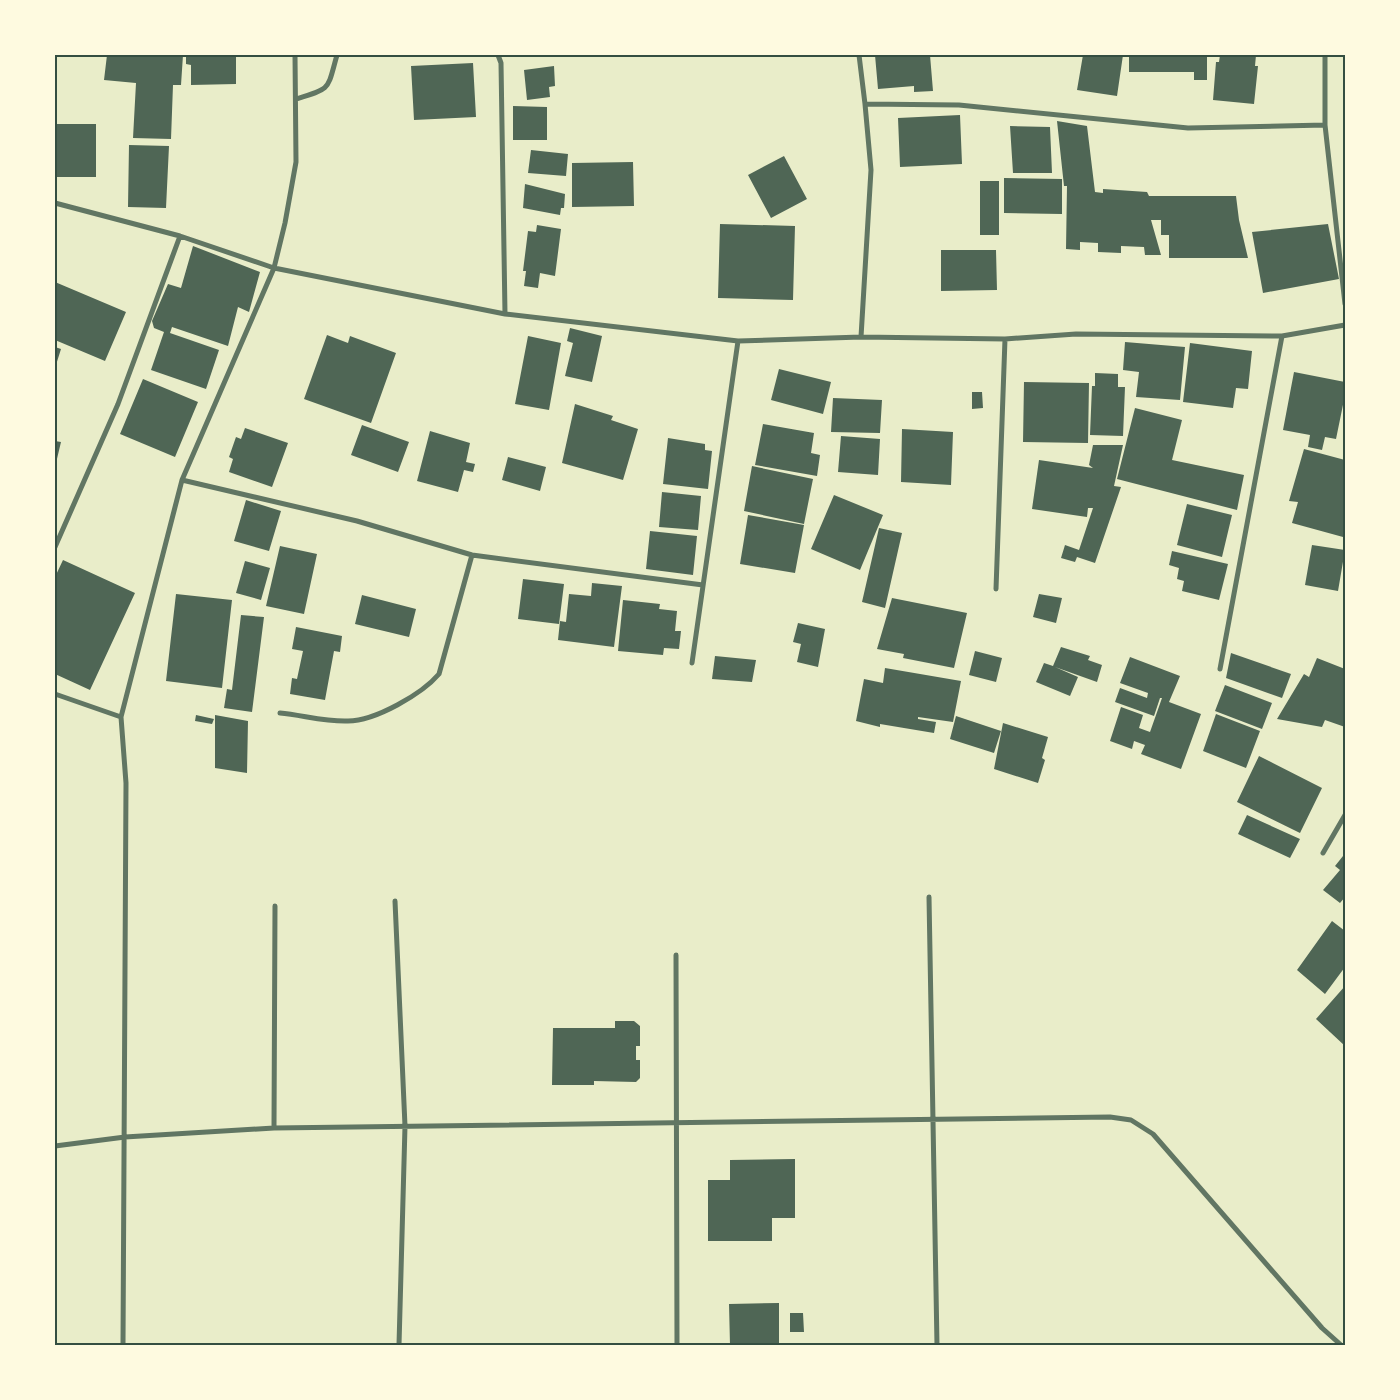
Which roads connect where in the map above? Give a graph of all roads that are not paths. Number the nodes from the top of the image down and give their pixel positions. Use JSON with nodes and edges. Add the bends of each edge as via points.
{"nodes":[{"id":1,"x":295,"y":55,"type":"edge"},
{"id":2,"x":337,"y":55,"type":"edge"},
{"id":3,"x":498,"y":55,"type":"edge"},
{"id":4,"x":859,"y":55,"type":"edge"},
{"id":5,"x":1325,"y":55,"type":"edge"},
{"id":6,"x":296,"y":99,"type":"junction"},
{"id":7,"x":865,"y":104,"type":"junction"},
{"id":8,"x":1325,"y":125,"type":"junction"},
{"id":9,"x":55,"y":203,"type":"edge"},
{"id":10,"x":180,"y":236,"type":"junction"},
{"id":11,"x":274,"y":268,"type":"junction"},
{"id":12,"x":1345,"y":304,"type":"edge"},
{"id":13,"x":505,"y":314,"type":"junction"},
{"id":14,"x":1345,"y":325,"type":"edge"},
{"id":15,"x":1282,"y":336,"type":"junction"},
{"id":16,"x":861,"y":337,"type":"junction"},
{"id":17,"x":1005,"y":339,"type":"junction"},
{"id":18,"x":738,"y":341,"type":"junction"},
{"id":19,"x":182,"y":480,"type":"junction"},
{"id":20,"x":55,"y":547,"type":"edge"},
{"id":21,"x":472,"y":555,"type":"junction"},
{"id":22,"x":703,"y":584,"type":"junction"},
{"id":23,"x":996,"y":589,"type":"dead end"},
{"id":24,"x":692,"y":663,"type":"dead end"},
{"id":25,"x":1220,"y":669,"type":"dead end"},
{"id":26,"x":55,"y":694,"type":"edge"},
{"id":27,"x":280,"y":712,"type":"dead end"},
{"id":28,"x":121,"y":717,"type":"junction"},
{"id":29,"x":1345,"y":814,"type":"edge"},
{"id":30,"x":1323,"y":853,"type":"dead end"},
{"id":31,"x":929,"y":897,"type":"dead end"},
{"id":32,"x":395,"y":901,"type":"dead end"},
{"id":33,"x":274,"y":906,"type":"dead end"},
{"id":34,"x":676,"y":955,"type":"dead end"},
{"id":35,"x":932,"y":1120,"type":"junction"},
{"id":36,"x":677,"y":1122,"type":"junction"},
{"id":37,"x":405,"y":1126,"type":"junction"},
{"id":38,"x":274,"y":1128,"type":"junction"},
{"id":39,"x":125,"y":1137,"type":"junction"},
{"id":40,"x":55,"y":1146,"type":"edge"},
{"id":41,"x":123,"y":1345,"type":"edge"},
{"id":42,"x":399,"y":1345,"type":"edge"},
{"id":43,"x":677,"y":1345,"type":"edge"},
{"id":44,"x":937,"y":1345,"type":"edge"},
{"id":45,"x":1341,"y":1345,"type":"edge"}],
"edges":[{"from":1,"to":6,"type":"street"},
{"from":2,"to":6,"type":"street","via":[[329,84],[323,91]]},
{"from":3,"to":13,"type":"street","via":[[501,62]]},
{"from":4,"to":7,"type":"street"},
{"from":5,"to":8,"type":"street"},
{"from":6,"to":11,"type":"street","via":[[296,162]]},
{"from":7,"to":8,"type":"street","via":[[959,105],[1188,128]]},
{"from":7,"to":16,"type":"street","via":[[871,170]]},
{"from":8,"to":12,"type":"street"},
{"from":9,"to":10,"type":"street"},
{"from":10,"to":11,"type":"street"},
{"from":10,"to":20,"type":"street","via":[[118,404]]},
{"from":11,"to":13,"type":"street"},
{"from":11,"to":19,"type":"street"},
{"from":13,"to":18,"type":"street"},
{"from":14,"to":15,"type":"street"},
{"from":15,"to":17,"type":"street","via":[[1076,334]]},
{"from":15,"to":25,"type":"street"},
{"from":16,"to":17,"type":"street"},
{"from":16,"to":18,"type":"street"},
{"from":17,"to":23,"type":"street"},
{"from":18,"to":22,"type":"street"},
{"from":19,"to":21,"type":"street","via":[[357,521]]},
{"from":19,"to":28,"type":"street"},
{"from":21,"to":22,"type":"street"},
{"from":21,"to":27,"type":"street","via":[[438,674],[432,683],[398,705],[348,722]]},
{"from":22,"to":24,"type":"street"},
{"from":26,"to":28,"type":"street"},
{"from":28,"to":39,"type":"street","via":[[126,783]]},
{"from":29,"to":30,"type":"street"},
{"from":31,"to":35,"type":"street"},
{"from":32,"to":37,"type":"street"},
{"from":33,"to":38,"type":"street"},
{"from":34,"to":36,"type":"street"},
{"from":35,"to":36,"type":"street"},
{"from":35,"to":44,"type":"street"},
{"from":35,"to":45,"type":"street","via":[[1110,1117],[1131,1120],[1153,1134],[1322,1328]]},
{"from":36,"to":37,"type":"street"},
{"from":36,"to":43,"type":"street"},
{"from":37,"to":38,"type":"street"},
{"from":37,"to":42,"type":"street"},
{"from":38,"to":39,"type":"street"},
{"from":39,"to":40,"type":"street"},
{"from":39,"to":41,"type":"street"}]}
